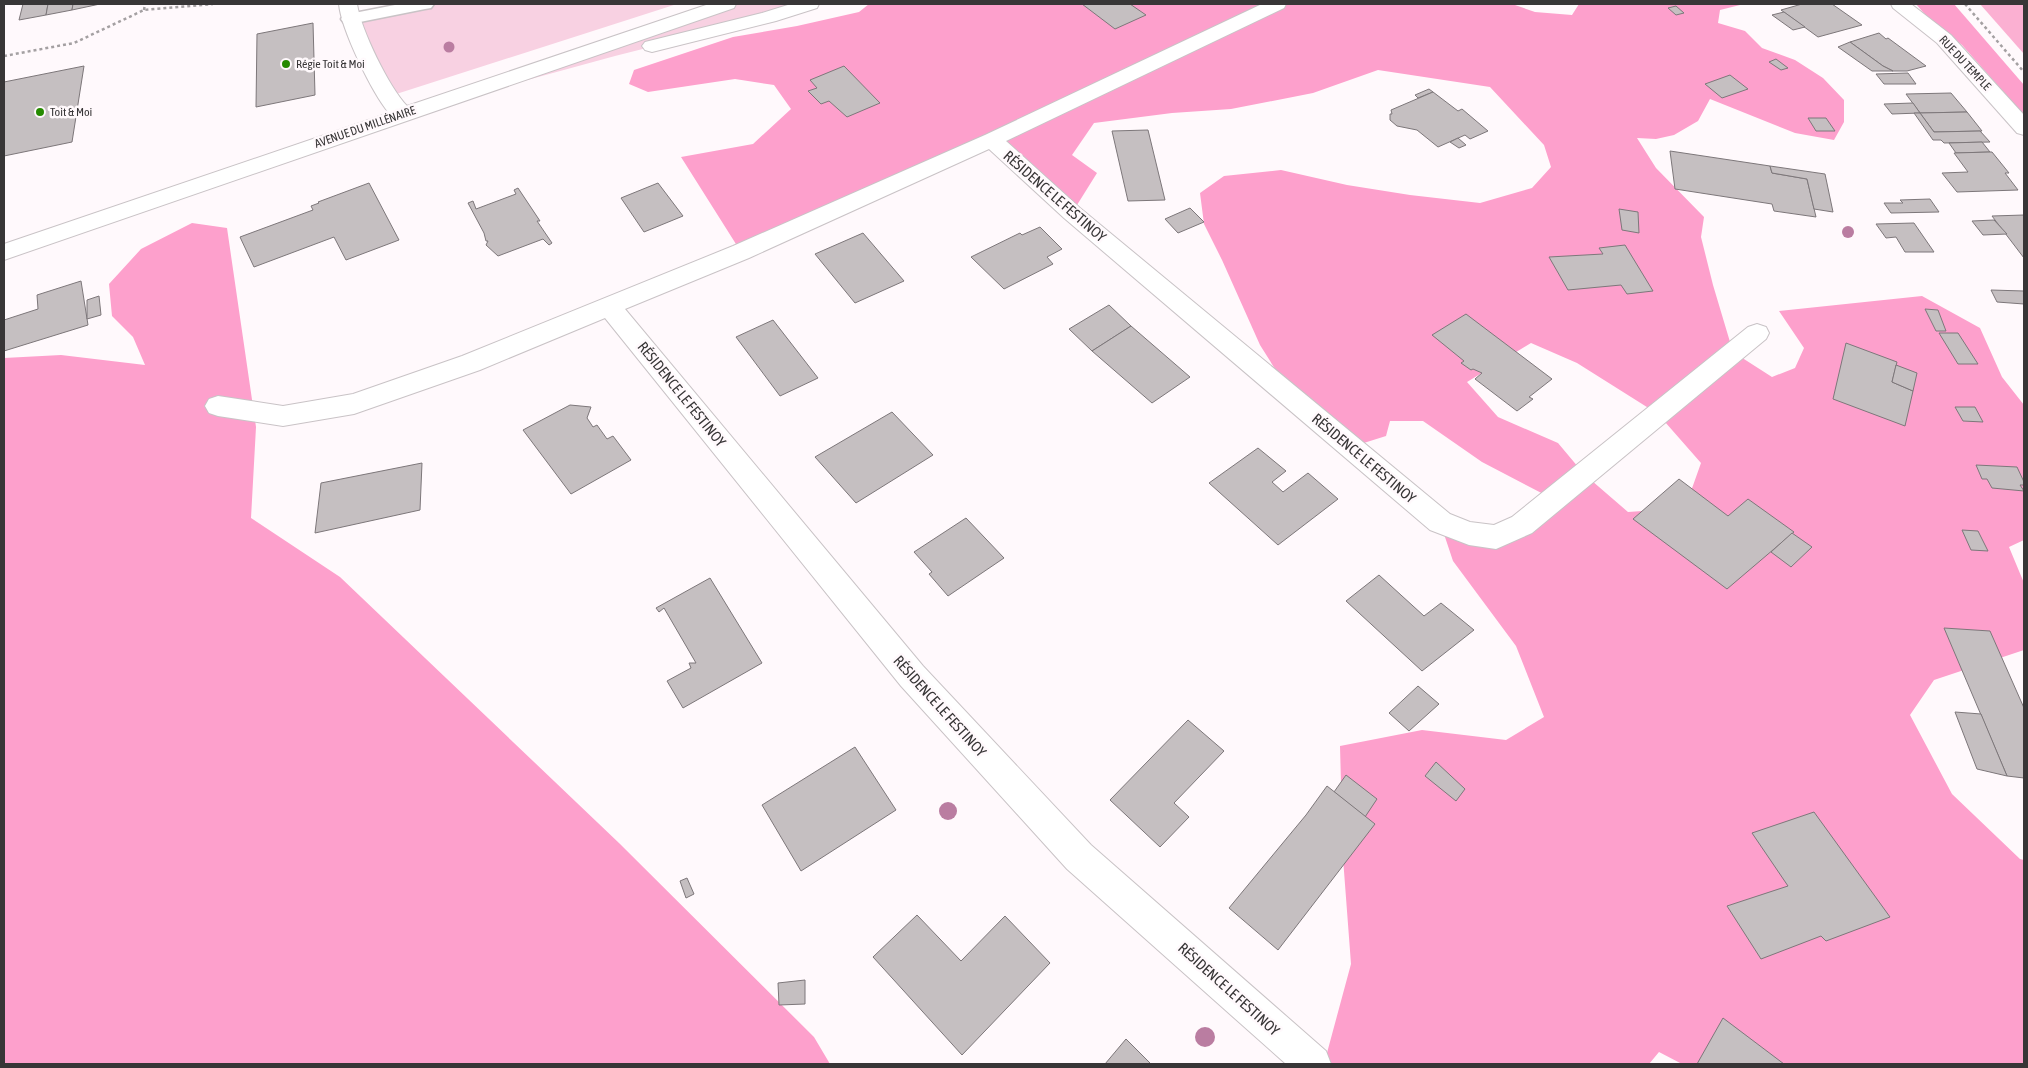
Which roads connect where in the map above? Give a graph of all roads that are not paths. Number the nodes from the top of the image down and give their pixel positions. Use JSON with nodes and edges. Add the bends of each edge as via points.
{"nodes":[{"id":1,"x":425,"y":4,"type":"edge"},
{"id":2,"x":727,"y":4,"type":"edge"},
{"id":3,"x":810,"y":4,"type":"edge"},
{"id":4,"x":1277,"y":4,"type":"edge"},
{"id":5,"x":1900,"y":4,"type":"edge"},
{"id":6,"x":349,"y":11,"type":"edge"},
{"id":7,"x":402,"y":114,"type":"junction"},
{"id":8,"x":2024,"y":128,"type":"edge"},
{"id":9,"x":992,"y":140,"type":"junction"},
{"id":10,"x":4,"y":252,"type":"edge"},
{"id":11,"x":610,"y":307,"type":"junction"},
{"id":12,"x":1757,"y":333,"type":"dead end"},
{"id":13,"x":218,"y":406,"type":"dead end"},
{"id":14,"x":1313,"y":1064,"type":"edge"}],
"edges":[{"from":1,"to":6,"type":"lane"},
{"from":2,"to":7,"type":"street","name":"AVENUE DU MILLÉNAIRE"},
{"from":3,"to":7,"type":"street"},
{"from":4,"to":9,"type":"street","name":"RÉSIDENCE LE FESTINOY"},
{"from":5,"to":8,"type":"street","name":"RUE DU TEMPLE","via":[[1944,39]]},
{"from":6,"to":7,"type":"street","via":[[387,97]]},
{"from":7,"to":10,"type":"street","name":"AVENUE DU MILLÉNAIRE"},
{"from":9,"to":11,"type":"street","name":"RÉSIDENCE LE FESTINOY"},
{"from":9,"to":12,"type":"street","name":"RÉSIDENCE LE FESTINOY","via":[[1066,207],[1440,522],[1469,533],[1496,537],[1522,525]]},
{"from":11,"to":13,"type":"street","name":"RÉSIDENCE LE FESTINOY","via":[[471,363],[354,404],[283,416]]},
{"from":11,"to":14,"type":"street","name":"RÉSIDENCE LE FESTINOY","via":[[912,676],[1079,856]]}]}
